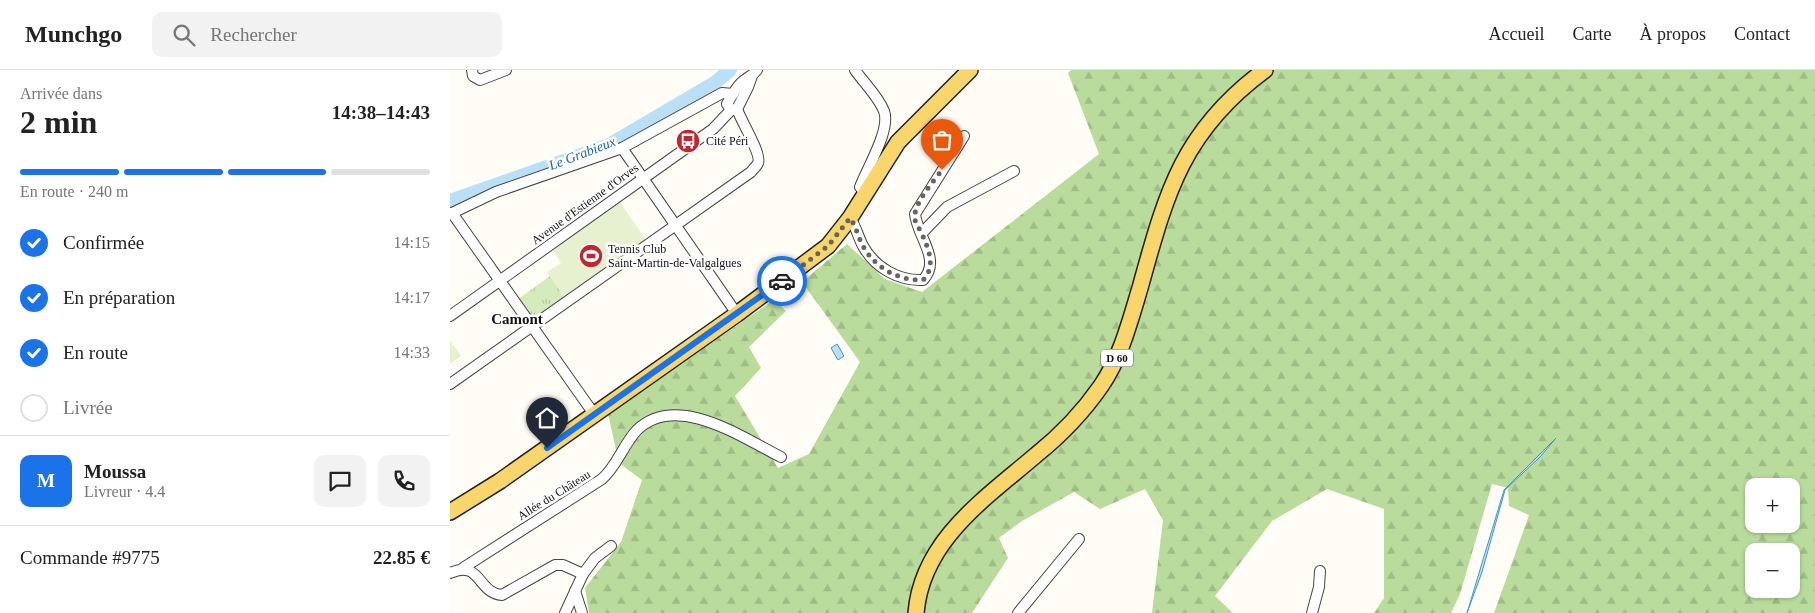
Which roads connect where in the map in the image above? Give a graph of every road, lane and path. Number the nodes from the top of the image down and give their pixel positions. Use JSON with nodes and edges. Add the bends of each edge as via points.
{"nodes":[{"id":1,"x":472,"y":70,"type":"edge"},
{"id":2,"x":506,"y":70,"type":"edge"},
{"id":3,"x":855,"y":70,"type":"edge"},
{"id":4,"x":970,"y":70,"type":"edge"},
{"id":5,"x":1265,"y":70,"type":"edge"},
{"id":6,"x":754,"y":73,"type":"edge"},
{"id":7,"x":733,"y":94,"type":"junction"},
{"id":8,"x":710,"y":100,"type":"junction"},
{"id":9,"x":730,"y":110,"type":"junction"},
{"id":10,"x":964,"y":136,"type":"dead end"},
{"id":11,"x":622,"y":148,"type":"junction"},
{"id":12,"x":1014,"y":171,"type":"dead end"},
{"id":13,"x":642,"y":178,"type":"junction"},
{"id":14,"x":865,"y":193,"type":"junction"},
{"id":15,"x":451,"y":213,"type":"edge"},
{"id":16,"x":850,"y":218,"type":"junction"},
{"id":17,"x":676,"y":226,"type":"junction"},
{"id":18,"x":922,"y":232,"type":"junction"},
{"id":19,"x":500,"y":280,"type":"junction"},
{"id":20,"x":737,"y":314,"type":"junction"},
{"id":21,"x":450,"y":316,"type":"edge"},
{"id":22,"x":532,"y":326,"type":"junction"},
{"id":23,"x":450,"y":384,"type":"edge"},
{"id":24,"x":594,"y":414,"type":"junction"},
{"id":25,"x":780,"y":457,"type":"dead end"},
{"id":26,"x":450,"y":512,"type":"edge"},
{"id":27,"x":1079,"y":539,"type":"dead end"},
{"id":28,"x":611,"y":546,"type":"dead end"},
{"id":29,"x":463,"y":568,"type":"junction"},
{"id":30,"x":1320,"y":572,"type":"dead end"},
{"id":31,"x":450,"y":573,"type":"edge"},
{"id":32,"x":583,"y":574,"type":"junction"},
{"id":33,"x":576,"y":591,"type":"junction"},
{"id":34,"x":565,"y":613,"type":"edge"},
{"id":35,"x":582,"y":613,"type":"edge"},
{"id":36,"x":916,"y":613,"type":"edge"},
{"id":37,"x":1018,"y":613,"type":"edge"},
{"id":38,"x":1312,"y":613,"type":"edge"}],
"edges":[{"from":1,"to":2,"type":"street","via":[[473,76],[480,80]]},
{"from":3,"to":14,"type":"street","via":[[880,102],[886,118],[860,187]]},
{"from":4,"to":14,"type":"main road","via":[[898,142]]},
{"from":5,"to":36,"type":"main road","number":"D 60","via":[[1218,111],[1176,173],[1118,355],[1105,380],[1074,420],[966,514],[940,546],[917,600]]},
{"from":6,"to":7,"type":"street","via":[[741,82]]},
{"from":6,"to":9,"type":"street","via":[[748,88]]},
{"from":7,"to":8,"type":"street","via":[[722,93]]},
{"from":7,"to":9,"type":"street"},
{"from":8,"to":9,"type":"street"},
{"from":8,"to":11,"type":"street"},
{"from":9,"to":13,"type":"street","name":"Avenue d'Estienne d'Orves","via":[[713,129]]},
{"from":9,"to":17,"type":"street","via":[[759,153],[758,163],[751,172]]},
{"from":10,"to":18,"type":"street","via":[[914,214],[916,226]]},
{"from":11,"to":13,"type":"street"},
{"from":11,"to":15,"type":"street","via":[[496,192]]},
{"from":12,"to":18,"type":"street","via":[[947,207]]},
{"from":13,"to":17,"type":"street"},
{"from":13,"to":19,"type":"street","name":"Avenue d'Estienne d'Orves"},
{"from":14,"to":16,"type":"main road"},
{"from":15,"to":19,"type":"street"},
{"from":16,"to":18,"type":"street","via":[[864,248],[886,272],[909,280],[923,280],[930,273],[932,261]]},
{"from":16,"to":20,"type":"main road","via":[[828,246]]},
{"from":17,"to":20,"type":"street"},
{"from":17,"to":22,"type":"street"},
{"from":19,"to":21,"type":"street","name":"Avenue d'Estienne d'Orves"},
{"from":19,"to":22,"type":"street"},
{"from":20,"to":24,"type":"main road"},
{"from":22,"to":23,"type":"street"},
{"from":22,"to":24,"type":"street"},
{"from":24,"to":26,"type":"main road","via":[[500,481]]},
{"from":25,"to":29,"type":"street","name":"Allée du Château","via":[[704,420],[679,415],[656,418],[646,422],[626,443],[602,479]]},
{"from":27,"to":37,"type":"street"},
{"from":28,"to":32,"type":"street","via":[[595,558]]},
{"from":29,"to":31,"type":"street","name":"Allée du Château"},
{"from":29,"to":32,"type":"street","via":[[471,571],[494,593],[502,595],[555,565],[564,565]]},
{"from":30,"to":38,"type":"street"},
{"from":32,"to":33,"type":"street"},
{"from":33,"to":34,"type":"street"},
{"from":33,"to":35,"type":"street"}]}
